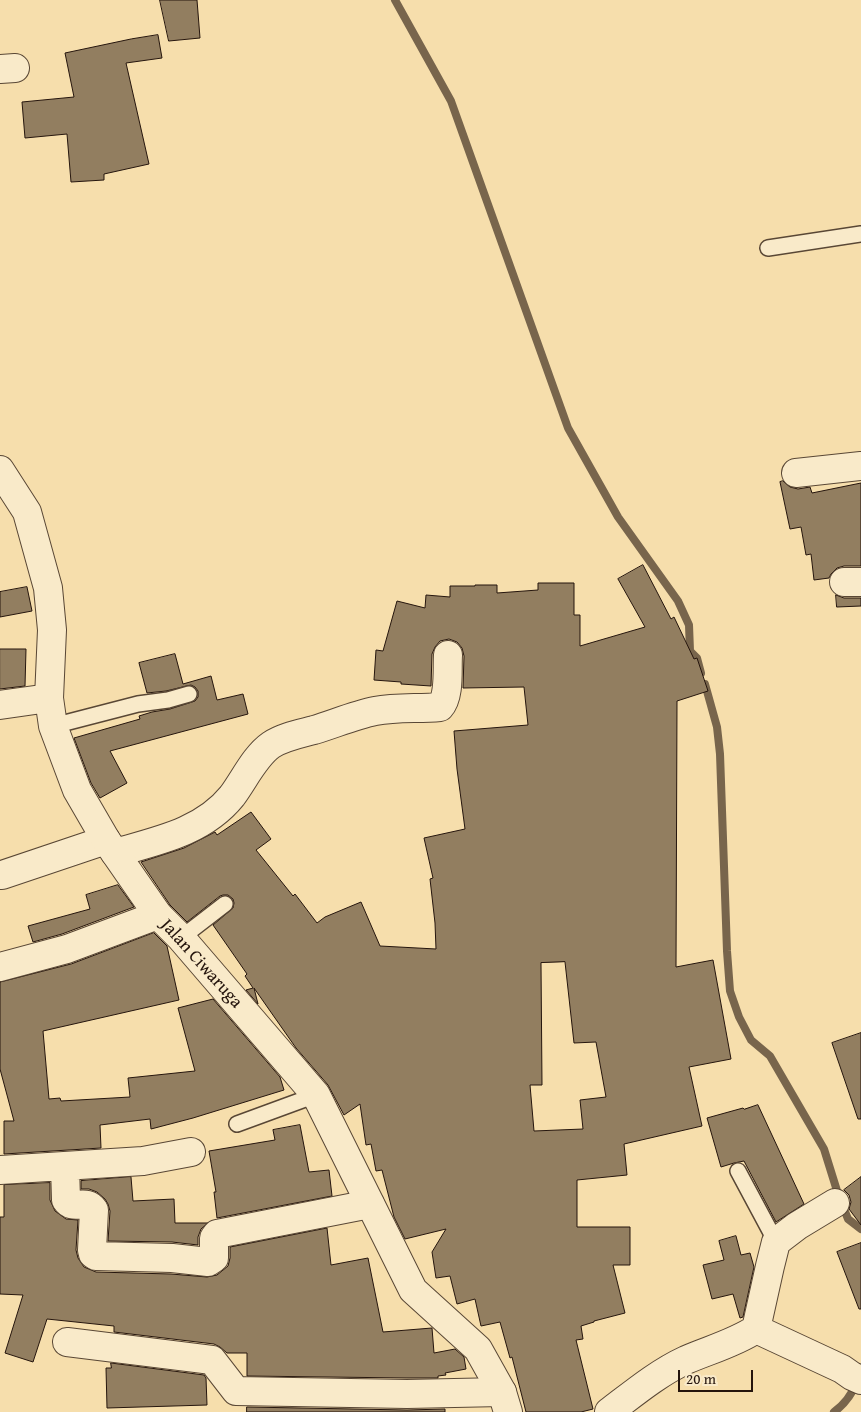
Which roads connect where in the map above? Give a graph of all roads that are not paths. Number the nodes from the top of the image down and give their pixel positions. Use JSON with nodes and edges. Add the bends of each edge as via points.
{"nodes":[{"id":1,"x":861,"y":234,"type":"edge"},
{"id":2,"x":768,"y":248,"type":"dead end"},
{"id":3,"x":861,"y":466,"type":"edge"},
{"id":4,"x":0,"y":470,"type":"edge"},
{"id":5,"x":796,"y":473,"type":"dead end"},
{"id":6,"x":448,"y":655,"type":"dead end"},
{"id":7,"x":189,"y":694,"type":"dead end"},
{"id":8,"x":49,"y":698,"type":"junction"},
{"id":9,"x":0,"y":705,"type":"edge"},
{"id":10,"x":53,"y":726,"type":"junction"},
{"id":11,"x":110,"y":847,"type":"junction"},
{"id":12,"x":2,"y":875,"type":"dead end"},
{"id":13,"x":224,"y":904,"type":"dead end"},
{"id":14,"x":158,"y":915,"type":"junction"},
{"id":15,"x":180,"y":938,"type":"junction"},
{"id":16,"x":0,"y":967,"type":"edge"},
{"id":17,"x":316,"y":1095,"type":"junction"},
{"id":18,"x":237,"y":1124,"type":"dead end"},
{"id":19,"x":191,"y":1152,"type":"dead end"},
{"id":20,"x":65,"y":1166,"type":"junction"},
{"id":21,"x":0,"y":1170,"type":"edge"},
{"id":22,"x":738,"y":1171,"type":"dead end"},
{"id":23,"x":836,"y":1203,"type":"dead end"},
{"id":24,"x":370,"y":1204,"type":"junction"},
{"id":25,"x":776,"y":1242,"type":"junction"},
{"id":26,"x":756,"y":1329,"type":"junction"},
{"id":27,"x":67,"y":1342,"type":"dead end"},
{"id":28,"x":861,"y":1380,"type":"edge"},
{"id":29,"x":505,"y":1402,"type":"edge"},
{"id":30,"x":609,"y":1412,"type":"edge"}],
"edges":[{"from":1,"to":2,"type":"lane"},
{"from":3,"to":5,"type":"street"},
{"from":4,"to":8,"type":"street","name":"Jalan Ciwaruga","via":[[27,512],[48,588],[52,630]]},
{"from":6,"to":11,"type":"street","via":[[446,695],[440,707],[373,711],[287,737],[258,756],[230,798],[193,828],[174,836]]},
{"from":7,"to":10,"type":"lane"},
{"from":8,"to":9,"type":"street"},
{"from":8,"to":10,"type":"street","name":"Jalan Ciwaruga"},
{"from":10,"to":11,"type":"street","name":"Jalan Ciwaruga","via":[[76,790]]},
{"from":11,"to":12,"type":"street"},
{"from":11,"to":14,"type":"street","name":"Jalan Ciwaruga"},
{"from":13,"to":15,"type":"lane"},
{"from":14,"to":15,"type":"street","name":"Jalan Ciwaruga"},
{"from":14,"to":16,"type":"street","via":[[67,949]]},
{"from":15,"to":17,"type":"street","name":"Jalan Ciwaruga"},
{"from":17,"to":18,"type":"lane"},
{"from":17,"to":24,"type":"street","name":"Jalan Ciwaruga"},
{"from":19,"to":20,"type":"street","via":[[143,1161]]},
{"from":20,"to":21,"type":"street"},
{"from":20,"to":24,"type":"street","via":[[67,1203],[89,1204],[94,1210],[92,1250],[96,1256],[208,1262],[214,1258],[217,1234]]},
{"from":22,"to":25,"type":"lane"},
{"from":23,"to":25,"type":"street"},
{"from":24,"to":29,"type":"street","name":"Jalan Ciwaruga","via":[[413,1290],[478,1349]]},
{"from":25,"to":26,"type":"street"},
{"from":26,"to":28,"type":"street"},
{"from":26,"to":30,"type":"street","via":[[743,1338],[661,1374]]},
{"from":27,"to":29,"type":"street","via":[[212,1360],[236,1391],[407,1394]]}]}
